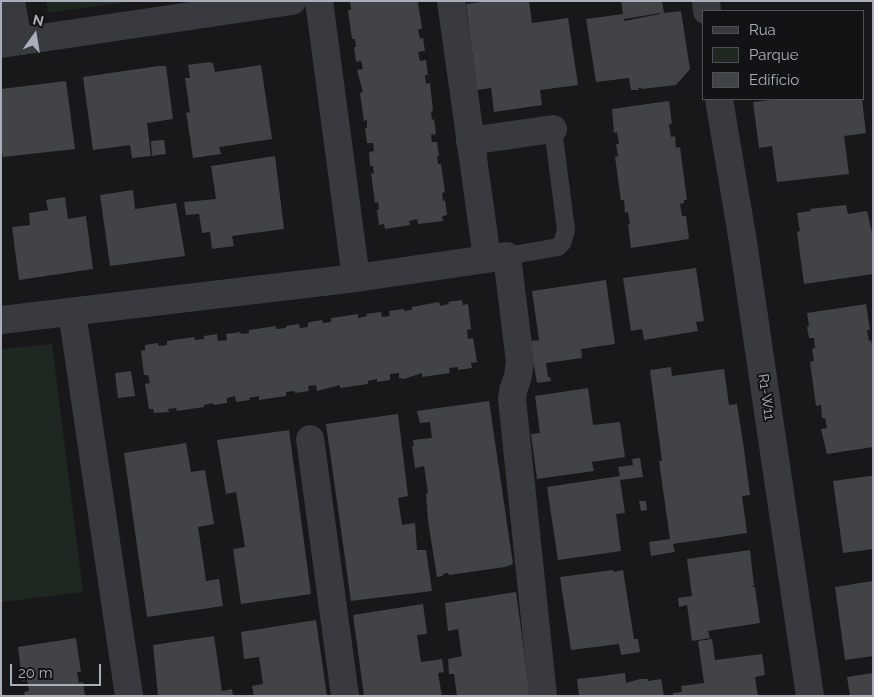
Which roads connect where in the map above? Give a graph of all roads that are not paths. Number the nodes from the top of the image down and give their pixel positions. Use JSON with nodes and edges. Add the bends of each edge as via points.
{"nodes":[{"id":1,"x":11,"y":1,"type":"edge"},
{"id":2,"x":292,"y":1,"type":"edge"},
{"id":3,"x":319,"y":1,"type":"edge"},
{"id":4,"x":451,"y":1,"type":"edge"},
{"id":5,"x":9,"y":42,"type":"edge"},
{"id":6,"x":719,"y":100,"type":"edge"},
{"id":7,"x":553,"y":129,"type":"joint"},
{"id":8,"x":470,"y":141,"type":"junction"},
{"id":9,"x":497,"y":257,"type":"junction"},
{"id":10,"x":356,"y":278,"type":"junction"},
{"id":11,"x":72,"y":312,"type":"junction"},
{"id":12,"x":1,"y":320,"type":"edge"},
{"id":13,"x":310,"y":439,"type":"dead end"},
{"id":14,"x":128,"y":696,"type":"edge"},
{"id":15,"x":345,"y":696,"type":"edge"},
{"id":16,"x":543,"y":696,"type":"edge"},
{"id":17,"x":810,"y":696,"type":"edge"}],
"edges":[{"from":1,"to":5,"type":"street"},
{"from":2,"to":5,"type":"street"},
{"from":3,"to":10,"type":"street"},
{"from":4,"to":8,"type":"street"},
{"from":6,"to":17,"type":"street","name":"R1-W11"},
{"from":7,"to":8,"type":"street"},
{"from":7,"to":9,"type":"lane","via":[[566,230],[562,243],[558,247]]},
{"from":8,"to":9,"type":"street"},
{"from":9,"to":10,"type":"street"},
{"from":9,"to":16,"type":"street","via":[[520,362],[512,399]]},
{"from":10,"to":11,"type":"street"},
{"from":11,"to":12,"type":"street"},
{"from":11,"to":14,"type":"street"},
{"from":13,"to":15,"type":"street"}]}
